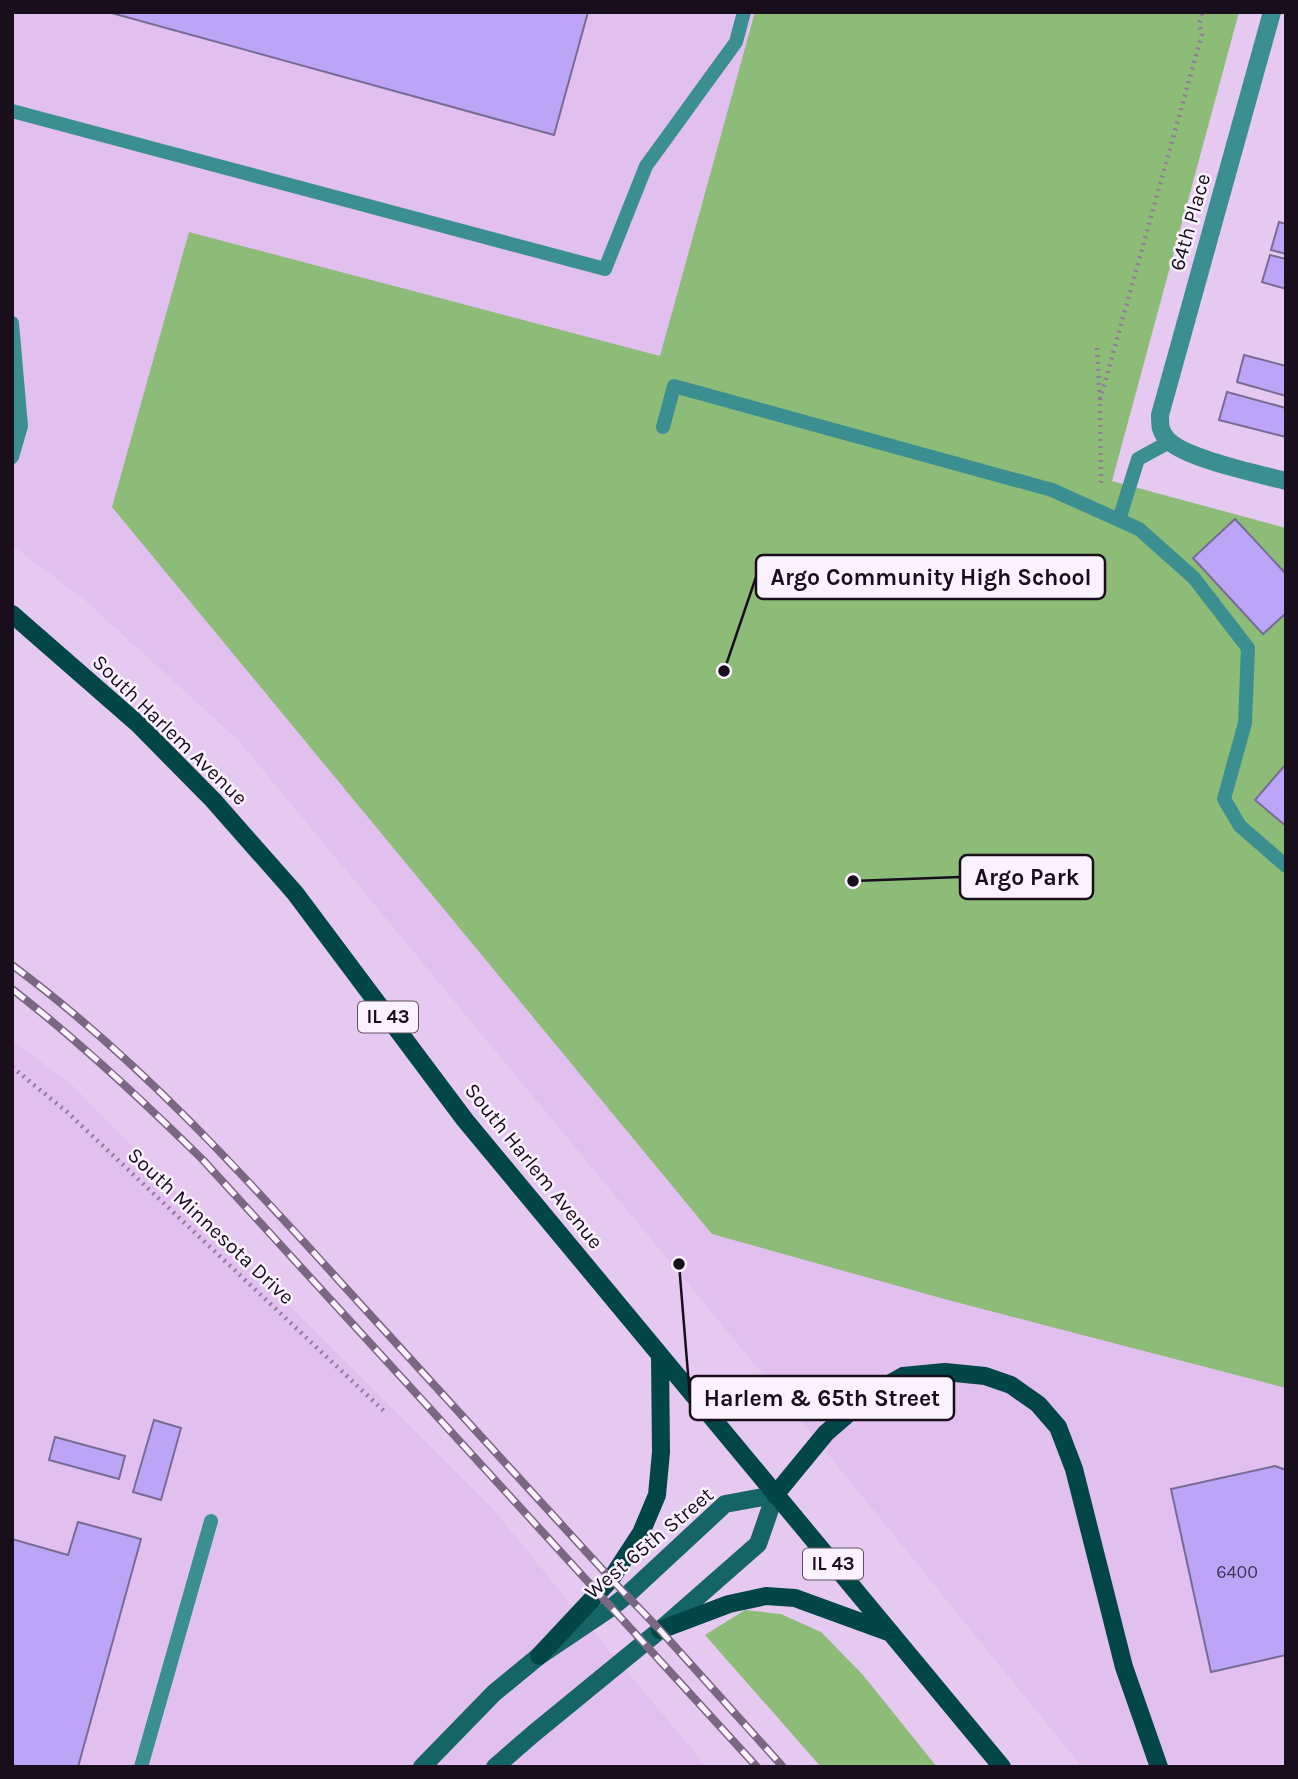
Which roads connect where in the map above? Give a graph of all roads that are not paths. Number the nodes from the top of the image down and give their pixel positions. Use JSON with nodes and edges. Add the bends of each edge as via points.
{"nodes":[{"id":1,"x":744,"y":12,"type":"edge"},
{"id":2,"x":1272,"y":12,"type":"edge"},
{"id":3,"x":12,"y":111,"type":"edge"},
{"id":4,"x":12,"y":323,"type":"edge"},
{"id":5,"x":663,"y":427,"type":"dead end"},
{"id":6,"x":1169,"y":442,"type":"junction"},
{"id":7,"x":12,"y":457,"type":"edge"},
{"id":8,"x":1286,"y":481,"type":"edge"},
{"id":9,"x":1119,"y":520,"type":"junction"},
{"id":10,"x":12,"y":614,"type":"edge"},
{"id":11,"x":1286,"y":866,"type":"edge"},
{"id":12,"x":660,"y":1355,"type":"junction"},
{"id":13,"x":775,"y":1495,"type":"junction"},
{"id":14,"x":211,"y":1521,"type":"dead end"},
{"id":15,"x":660,"y":1630,"type":"junction"},
{"id":16,"x":891,"y":1633,"type":"junction"},
{"id":17,"x":539,"y":1656,"type":"junction"},
{"id":18,"x":141,"y":1767,"type":"edge"},
{"id":19,"x":422,"y":1767,"type":"edge"},
{"id":20,"x":495,"y":1767,"type":"edge"},
{"id":21,"x":1002,"y":1767,"type":"edge"},
{"id":22,"x":1159,"y":1767,"type":"edge"}],
"edges":[{"from":1,"to":3,"type":"lane","via":[[736,42],[646,166],[605,269]]},
{"from":2,"to":6,"type":"street","name":"64th Place","via":[[1160,415],[1160,429]]},
{"from":4,"to":7,"type":"lane","via":[[21,426]]},
{"from":5,"to":9,"type":"lane","via":[[674,386],[1052,490]]},
{"from":6,"to":8,"type":"street","via":[[1188,454]]},
{"from":6,"to":9,"type":"lane","via":[[1138,459]]},
{"from":9,"to":11,"type":"lane","via":[[1139,529],[1194,578],[1248,648],[1245,723],[1224,799],[1240,826]]},
{"from":10,"to":12,"type":"main road","name":"South Harlem Avenue","number":"IL 43","via":[[138,724],[286,882],[465,1119]]},
{"from":12,"to":13,"type":"main road","name":"South Harlem Avenue","number":"IL 43"},
{"from":12,"to":17,"type":"main road","via":[[657,1495],[641,1533],[611,1579]]},
{"from":13,"to":15,"type":"street","via":[[758,1544]]},
{"from":13,"to":16,"type":"main road","name":"South Harlem Avenue","number":"IL 43"},
{"from":13,"to":17,"type":"street","name":"West 65th Street","via":[[725,1504],[612,1607]]},
{"from":13,"to":22,"type":"main road","via":[[826,1433],[871,1394],[903,1376],[945,1372],[985,1376],[1011,1385],[1038,1404],[1058,1427],[1074,1469],[1124,1667]]},
{"from":14,"to":18,"type":"lane"},
{"from":15,"to":16,"type":"main road","via":[[729,1604],[766,1596],[795,1598]]},
{"from":15,"to":20,"type":"street"},
{"from":16,"to":21,"type":"main road","name":"South Harlem Avenue","number":"IL 43"},
{"from":17,"to":19,"type":"street","name":"West 65th Street","via":[[494,1693]]}]}
